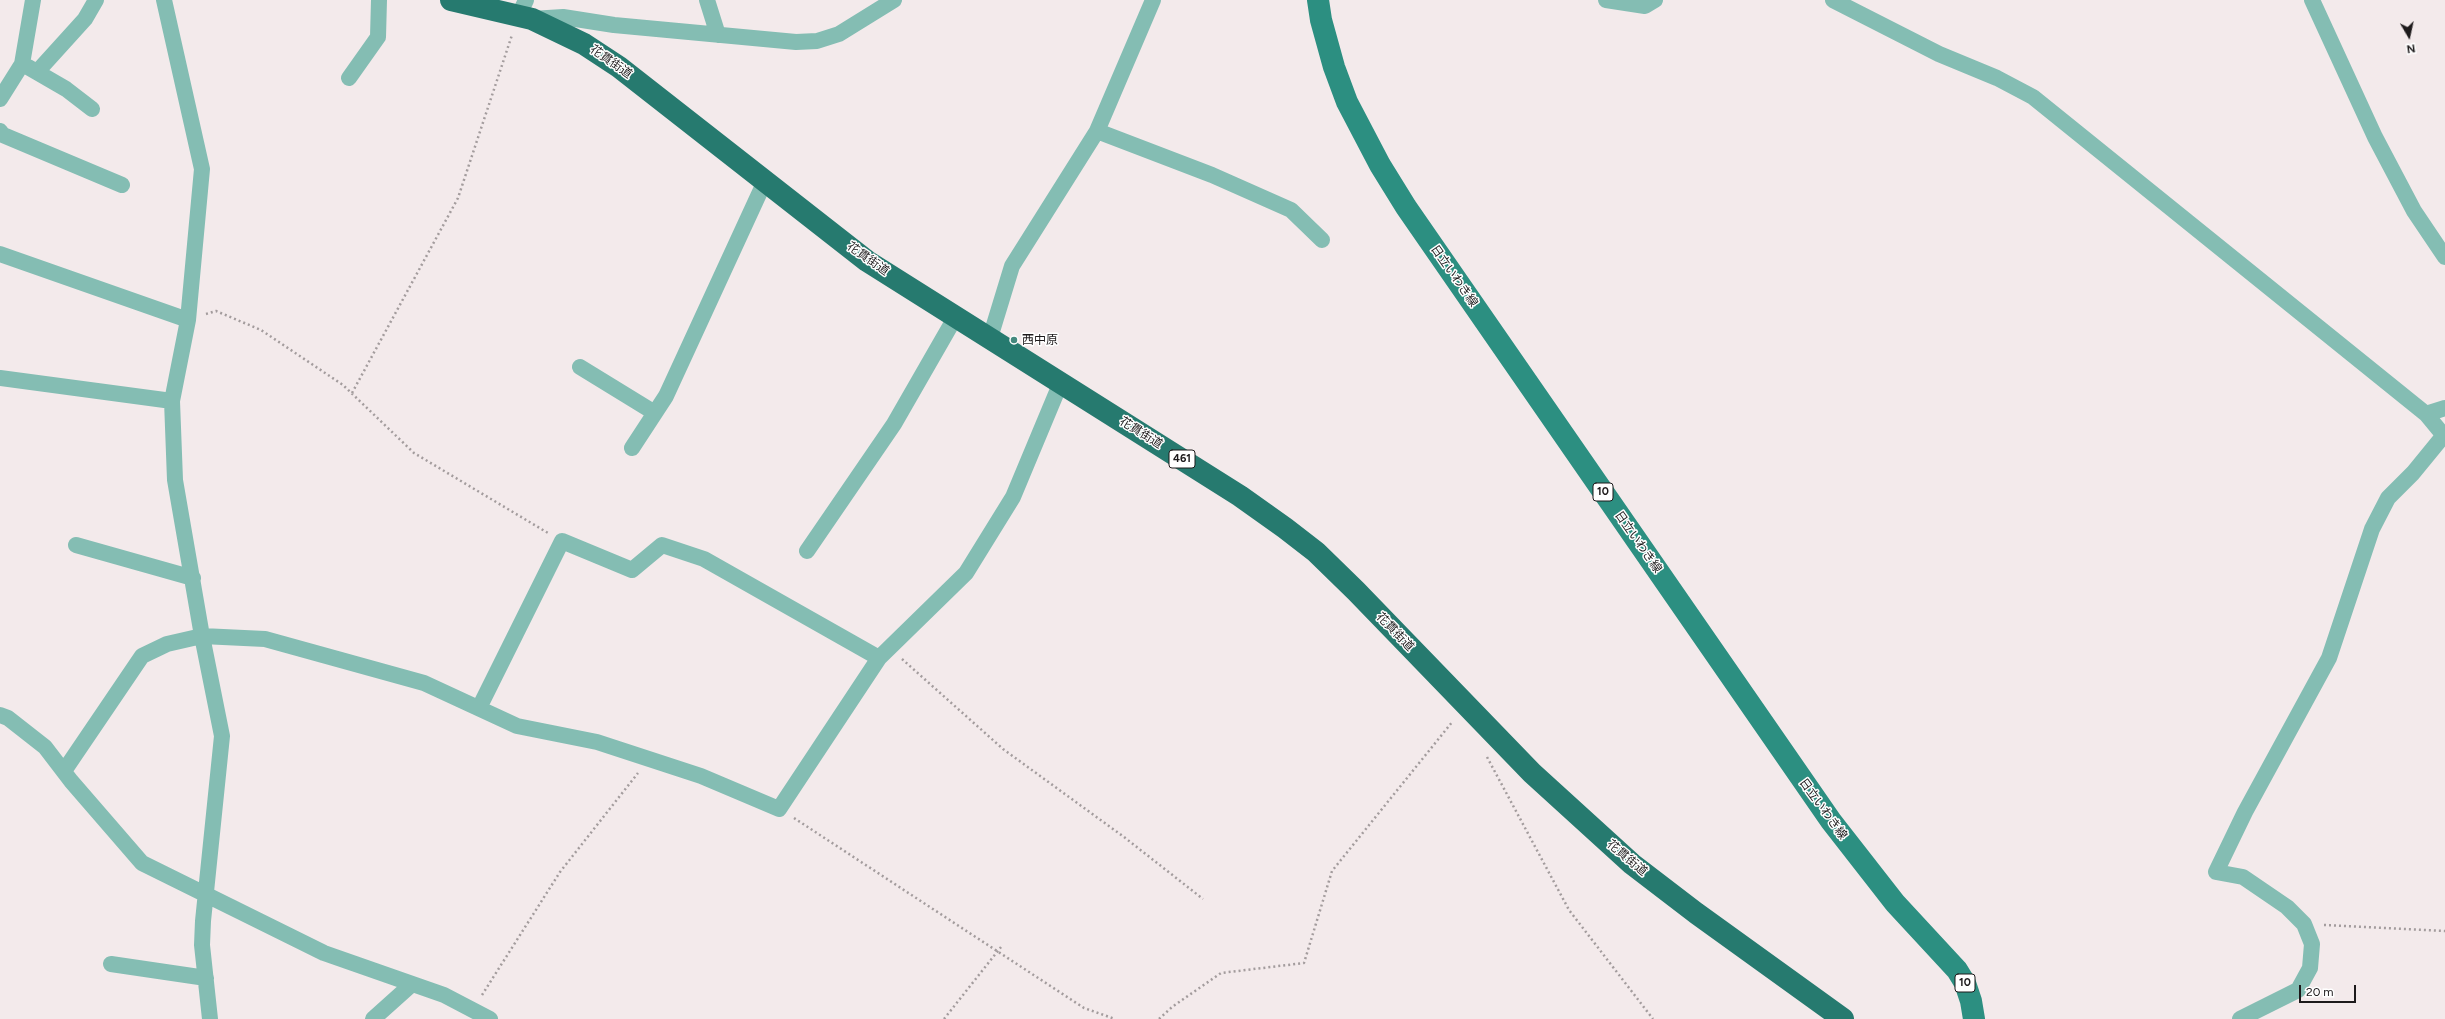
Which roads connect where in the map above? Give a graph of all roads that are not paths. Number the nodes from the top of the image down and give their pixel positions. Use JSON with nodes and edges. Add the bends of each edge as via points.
{"nodes":[{"id":1,"x":33,"y":0,"type":"edge"},
{"id":2,"x":96,"y":0,"type":"edge"},
{"id":3,"x":164,"y":0,"type":"edge"},
{"id":4,"x":379,"y":0,"type":"edge"},
{"id":5,"x":451,"y":0,"type":"edge"},
{"id":6,"x":707,"y":0,"type":"edge"},
{"id":7,"x":894,"y":0,"type":"edge"},
{"id":8,"x":1153,"y":0,"type":"edge"},
{"id":9,"x":1318,"y":0,"type":"edge"},
{"id":10,"x":1606,"y":0,"type":"edge"},
{"id":11,"x":1655,"y":0,"type":"edge"},
{"id":12,"x":1833,"y":0,"type":"edge"},
{"id":13,"x":2312,"y":0,"type":"edge"},
{"id":14,"x":526,"y":11,"type":"edge"},
{"id":15,"x":718,"y":35,"type":"junction"},
{"id":16,"x":22,"y":64,"type":"junction"},
{"id":17,"x":37,"y":72,"type":"junction"},
{"id":18,"x":349,"y":78,"type":"dead end"},
{"id":19,"x":0,"y":99,"type":"edge"},
{"id":20,"x":92,"y":109,"type":"dead end"},
{"id":21,"x":0,"y":131,"type":"edge"},
{"id":22,"x":1097,"y":131,"type":"junction"},
{"id":23,"x":765,"y":181,"type":"junction"},
{"id":24,"x":122,"y":185,"type":"dead end"},
{"id":25,"x":1322,"y":240,"type":"dead end"},
{"id":26,"x":0,"y":254,"type":"edge"},
{"id":27,"x":2445,"y":257,"type":"edge"},
{"id":28,"x":956,"y":316,"type":"junction"},
{"id":29,"x":188,"y":320,"type":"junction"},
{"id":30,"x":990,"y":338,"type":"junction"},
{"id":31,"x":580,"y":367,"type":"dead end"},
{"id":32,"x":0,"y":378,"type":"edge"},
{"id":33,"x":1061,"y":382,"type":"junction"},
{"id":34,"x":172,"y":401,"type":"junction"},
{"id":35,"x":2445,"y":408,"type":"edge"},
{"id":36,"x":654,"y":413,"type":"junction"},
{"id":37,"x":2426,"y":414,"type":"junction"},
{"id":38,"x":2444,"y":436,"type":"edge"},
{"id":39,"x":632,"y":448,"type":"dead end"},
{"id":40,"x":76,"y":545,"type":"dead end"},
{"id":41,"x":807,"y":551,"type":"dead end"},
{"id":42,"x":193,"y":578,"type":"junction"},
{"id":43,"x":202,"y":636,"type":"junction"},
{"id":44,"x":884,"y":653,"type":"junction"},
{"id":45,"x":479,"y":708,"type":"junction"},
{"id":46,"x":0,"y":715,"type":"edge"},
{"id":47,"x":64,"y":771,"type":"junction"},
{"id":48,"x":205,"y":893,"type":"junction"},
{"id":49,"x":111,"y":964,"type":"dead end"},
{"id":50,"x":206,"y":978,"type":"junction"},
{"id":51,"x":412,"y":984,"type":"junction"},
{"id":52,"x":210,"y":1019,"type":"edge"},
{"id":53,"x":373,"y":1019,"type":"edge"},
{"id":54,"x":490,"y":1019,"type":"edge"},
{"id":55,"x":1843,"y":1019,"type":"edge"},
{"id":56,"x":1974,"y":1019,"type":"edge"},
{"id":57,"x":2240,"y":1019,"type":"edge"}],
"edges":[{"from":1,"to":16,"type":"street"},
{"from":2,"to":17,"type":"street","via":[[85,19]]},
{"from":3,"to":29,"type":"street","via":[[202,169]]},
{"from":4,"to":18,"type":"street","via":[[378,37]]},
{"from":5,"to":14,"type":"highway","name":"花貫街道","number":"461"},
{"from":6,"to":15,"type":"street"},
{"from":7,"to":15,"type":"street","via":[[839,34],[817,41],[796,42]]},
{"from":8,"to":22,"type":"street"},
{"from":9,"to":56,"type":"main road","name":"日立いわき線","number":"10","via":[[1332,60],[1347,102],[1380,165],[1406,207],[1831,821],[1895,903],[1957,970],[1967,989]]},
{"from":10,"to":11,"type":"street","via":[[1645,6]]},
{"from":12,"to":37,"type":"street","via":[[1939,54],[1997,78],[2033,97]]},
{"from":13,"to":27,"type":"street","via":[[2370,127],[2414,211]]},
{"from":14,"to":15,"type":"street","via":[[614,25]]},
{"from":14,"to":23,"type":"highway","name":"花貫街道","number":"461","via":[[619,67]]},
{"from":16,"to":17,"type":"street"},
{"from":16,"to":19,"type":"street"},
{"from":17,"to":20,"type":"street","via":[[66,89]]},
{"from":21,"to":24,"type":"street","via":[[3,135]]},
{"from":22,"to":25,"type":"street","via":[[1212,175],[1292,210]]},
{"from":22,"to":30,"type":"street","via":[[1012,266]]},
{"from":23,"to":28,"type":"highway","name":"花貫街道","number":"461","via":[[867,261]]},
{"from":23,"to":36,"type":"street","via":[[666,396]]},
{"from":26,"to":29,"type":"street"},
{"from":28,"to":30,"type":"highway","name":"花貫街道","number":"461"},
{"from":28,"to":41,"type":"street","via":[[894,424]]},
{"from":29,"to":34,"type":"street"},
{"from":30,"to":33,"type":"highway","name":"花貫街道","number":"461"},
{"from":31,"to":36,"type":"street"},
{"from":32,"to":34,"type":"street"},
{"from":33,"to":44,"type":"street","via":[[1013,497],[966,573]]},
{"from":33,"to":55,"type":"highway","name":"花貫街道","number":"461","via":[[1240,496],[1316,552],[1532,773],[1632,864]]},
{"from":34,"to":42,"type":"street","via":[[175,480]]},
{"from":35,"to":37,"type":"street"},
{"from":36,"to":39,"type":"street"},
{"from":37,"to":38,"type":"street"},
{"from":38,"to":57,"type":"street","via":[[2385,504],[2372,529],[2329,658],[2216,872],[2243,877],[2287,907],[2304,924],[2312,944],[2310,968],[2298,990]]},
{"from":40,"to":42,"type":"street"},
{"from":42,"to":43,"type":"street"},
{"from":43,"to":45,"type":"street","via":[[265,640],[424,683]]},
{"from":43,"to":47,"type":"street","via":[[167,644],[142,656]]},
{"from":43,"to":48,"type":"street","via":[[222,736]]},
{"from":44,"to":45,"type":"street","via":[[779,809],[701,776],[596,742],[517,726]]},
{"from":44,"to":45,"type":"street","via":[[704,559],[662,545],[632,570],[562,541]]},
{"from":46,"to":47,"type":"street","via":[[8,718],[45,747]]},
{"from":47,"to":48,"type":"street","via":[[142,863]]},
{"from":48,"to":50,"type":"street","via":[[202,945]]},
{"from":48,"to":51,"type":"street","via":[[324,953]]},
{"from":49,"to":50,"type":"street"},
{"from":50,"to":52,"type":"street"},
{"from":51,"to":53,"type":"street"},
{"from":51,"to":54,"type":"street","via":[[444,995]]}]}
